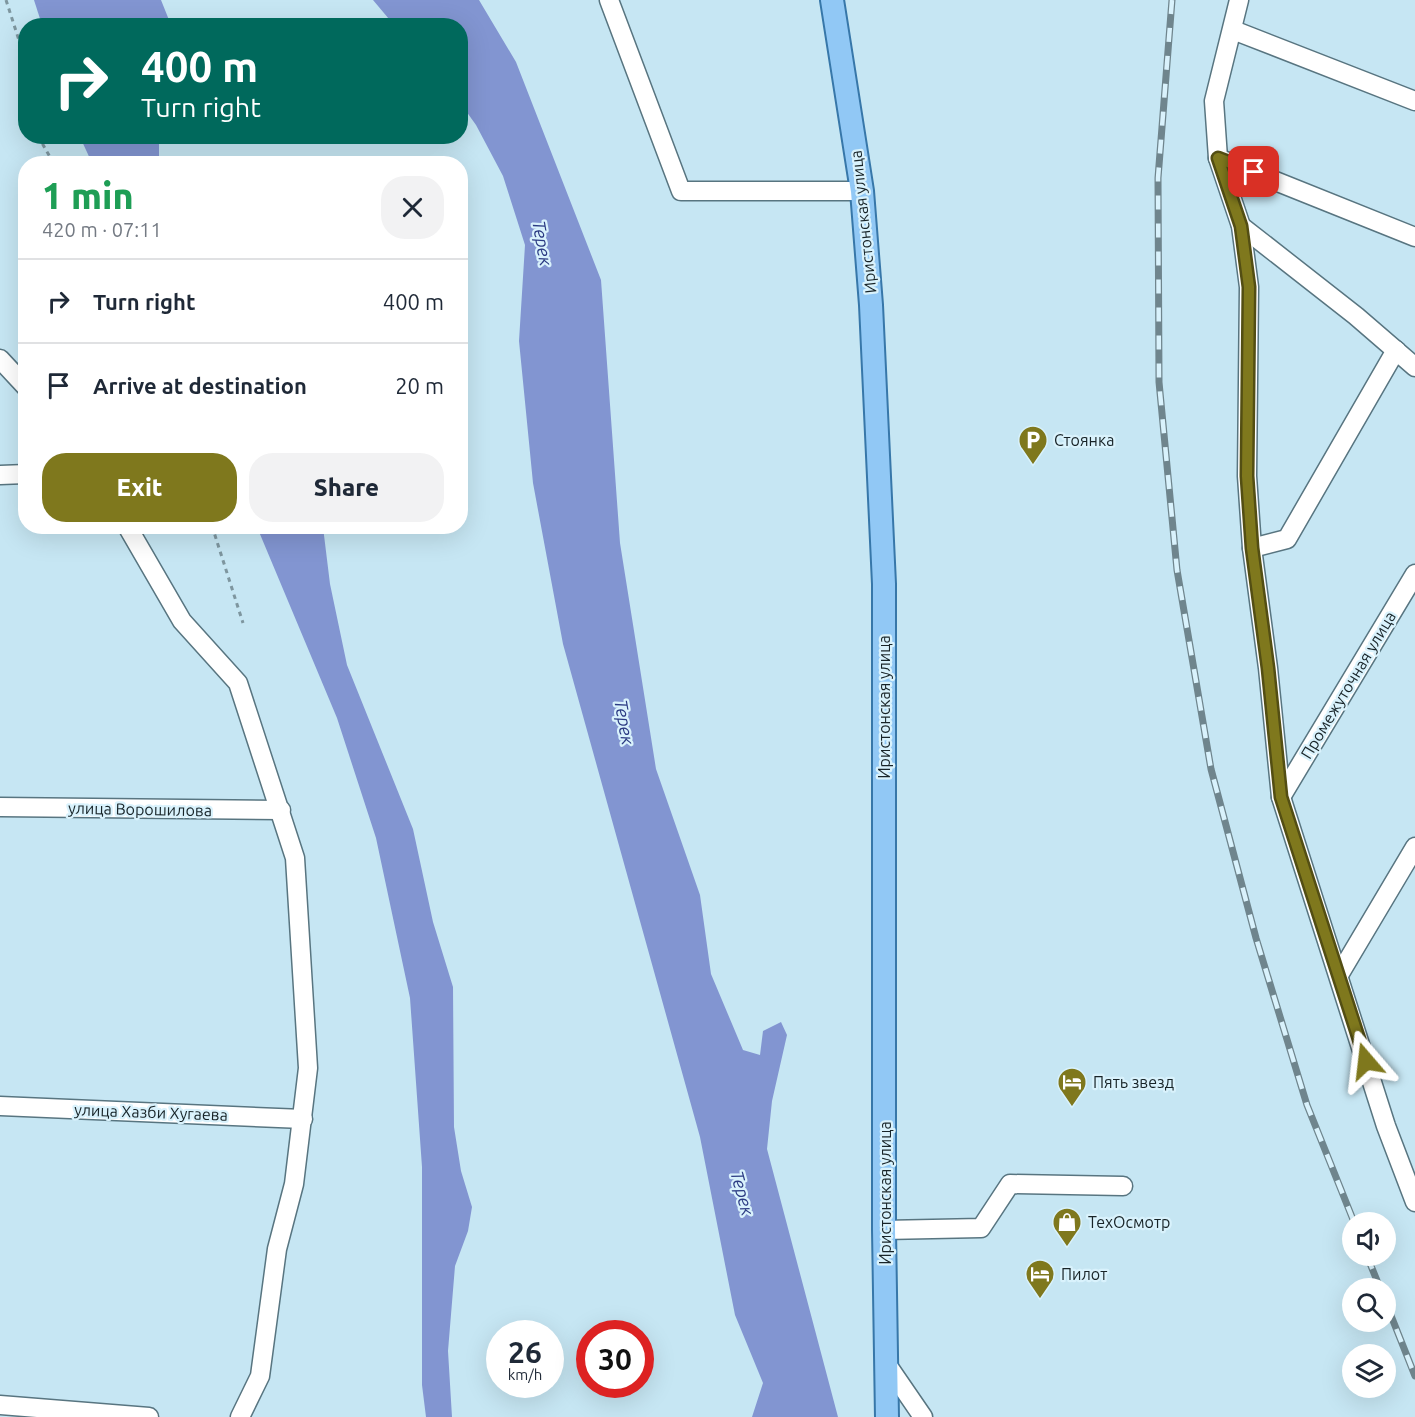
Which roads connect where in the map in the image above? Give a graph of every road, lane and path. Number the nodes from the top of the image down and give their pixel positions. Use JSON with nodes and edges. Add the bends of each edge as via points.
{"nodes":[{"id":1,"x":6,"y":0,"type":"edge"},
{"id":2,"x":609,"y":0,"type":"edge"},
{"id":3,"x":832,"y":0,"type":"edge"},
{"id":4,"x":1239,"y":0,"type":"edge"},
{"id":5,"x":1233,"y":30,"type":"junction"},
{"id":6,"x":18,"y":37,"type":"edge"},
{"id":7,"x":1415,"y":101,"type":"edge"},
{"id":8,"x":1218,"y":158,"type":"junction"},
{"id":9,"x":862,"y":191,"type":"junction"},
{"id":10,"x":1241,"y":226,"type":"junction"},
{"id":11,"x":1415,"y":237,"type":"edge"},
{"id":12,"x":1396,"y":350,"type":"junction"},
{"id":13,"x":0,"y":358,"type":"edge"},
{"id":14,"x":1415,"y":367,"type":"edge"},
{"id":15,"x":18,"y":378,"type":"edge"},
{"id":16,"x":18,"y":474,"type":"edge"},
{"id":17,"x":0,"y":475,"type":"edge"},
{"id":18,"x":132,"y":534,"type":"edge"},
{"id":19,"x":215,"y":534,"type":"edge"},
{"id":20,"x":1252,"y":548,"type":"junction"},
{"id":21,"x":1415,"y":574,"type":"edge"},
{"id":22,"x":243,"y":622,"type":"dead end"},
{"id":23,"x":1281,"y":797,"type":"junction"},
{"id":24,"x":0,"y":807,"type":"edge"},
{"id":25,"x":281,"y":810,"type":"junction"},
{"id":26,"x":1415,"y":847,"type":"edge"},
{"id":27,"x":1339,"y":975,"type":"junction"},
{"id":28,"x":0,"y":1106,"type":"edge"},
{"id":29,"x":303,"y":1119,"type":"junction"},
{"id":30,"x":1123,"y":1186,"type":"dead end"},
{"id":31,"x":1415,"y":1202,"type":"edge"},
{"id":32,"x":884,"y":1230,"type":"junction"},
{"id":33,"x":888,"y":1366,"type":"junction"},
{"id":34,"x":0,"y":1406,"type":"edge"},
{"id":35,"x":150,"y":1417,"type":"edge"},
{"id":36,"x":240,"y":1417,"type":"edge"},
{"id":37,"x":887,"y":1417,"type":"edge"},
{"id":38,"x":923,"y":1417,"type":"edge"}],
"edges":[{"from":1,"to":6,"type":"path"},
{"from":2,"to":9,"type":"street","via":[[681,191]]},
{"from":3,"to":9,"type":"main road","name":"Иристонская улица"},
{"from":4,"to":5,"type":"street"},
{"from":5,"to":7,"type":"street"},
{"from":5,"to":8,"type":"street","via":[[1214,101]]},
{"from":8,"to":10,"type":"street"},
{"from":8,"to":11,"type":"street"},
{"from":9,"to":32,"type":"main road","name":"Иристонская улица","via":[[872,305],[884,584]]},
{"from":10,"to":12,"type":"street"},
{"from":10,"to":20,"type":"street","via":[[1249,287],[1247,476]]},
{"from":12,"to":14,"type":"street"},
{"from":12,"to":20,"type":"street","via":[[1287,539]]},
{"from":13,"to":15,"type":"street"},
{"from":16,"to":17,"type":"street"},
{"from":18,"to":25,"type":"street","via":[[182,621],[238,683]]},
{"from":19,"to":22,"type":"path"},
{"from":20,"to":23,"type":"street"},
{"from":21,"to":23,"type":"street","name":"Промежуточная улица"},
{"from":23,"to":27,"type":"street"},
{"from":24,"to":25,"type":"street","name":"улица Ворошилова"},
{"from":25,"to":29,"type":"street","via":[[295,858],[308,1068]]},
{"from":26,"to":27,"type":"street"},
{"from":27,"to":31,"type":"street","via":[[1386,1126]]},
{"from":28,"to":29,"type":"street","name":"улица Хазби Хугаева"},
{"from":29,"to":36,"type":"street","via":[[294,1184],[277,1249],[260,1376]]},
{"from":30,"to":32,"type":"street","via":[[1010,1184],[981,1227]]},
{"from":32,"to":33,"type":"main road","name":"Иристонская улица"},
{"from":33,"to":37,"type":"main road","name":"Иристонская улица"},
{"from":33,"to":38,"type":"street"},
{"from":34,"to":35,"type":"street"}]}
